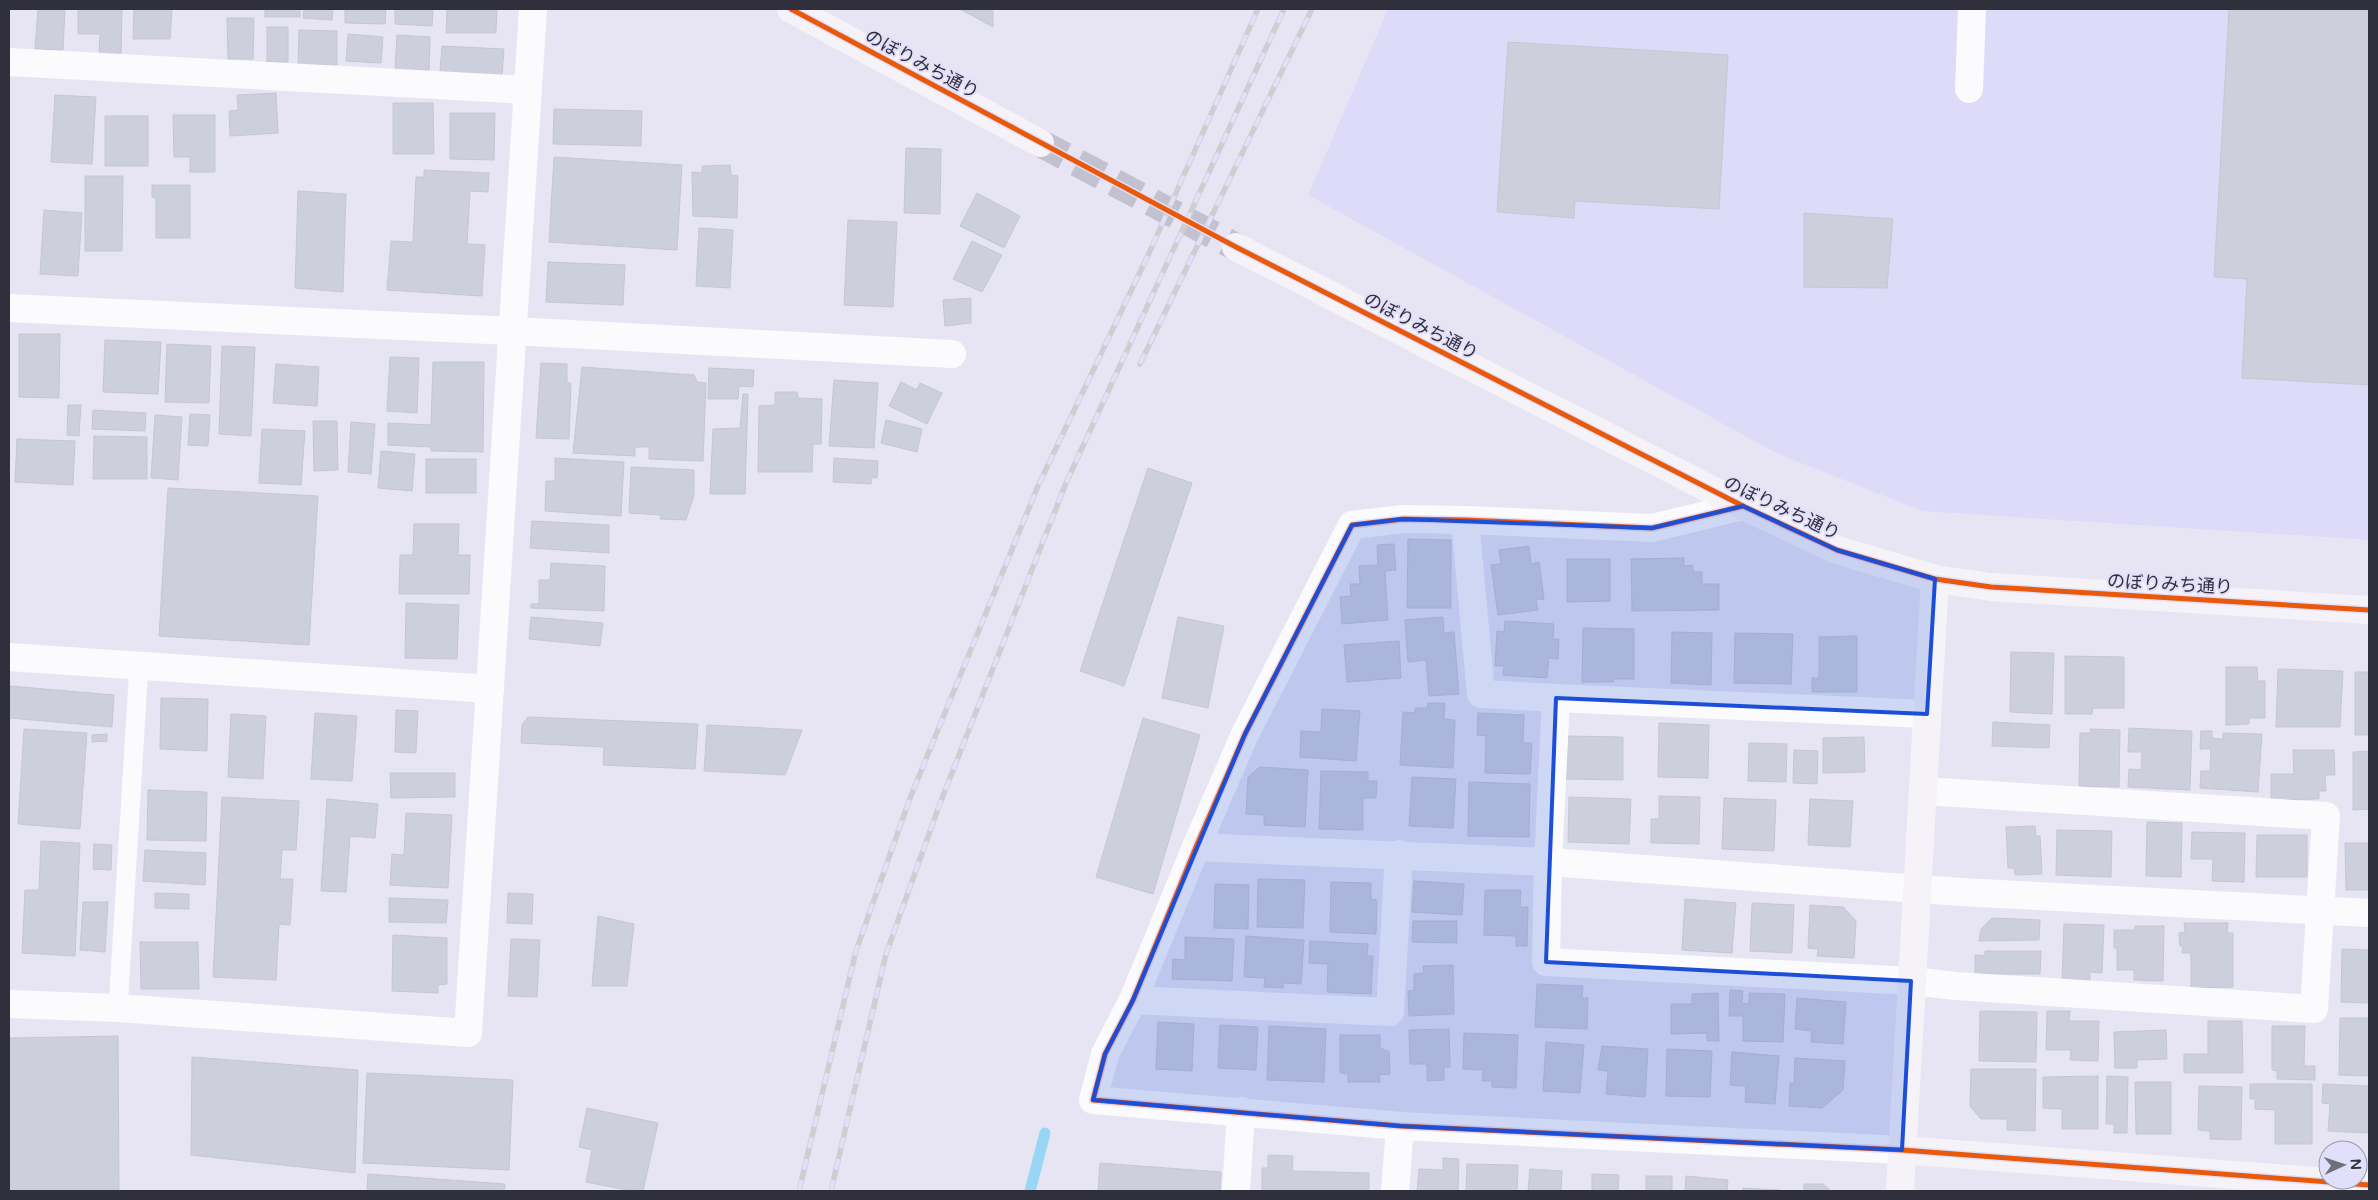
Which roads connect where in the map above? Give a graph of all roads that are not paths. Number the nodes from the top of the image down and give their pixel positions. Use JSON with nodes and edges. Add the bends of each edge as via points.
{"nodes":[{"id":1,"x":534,"y":9,"type":"edge"},
{"id":2,"x":791,"y":9,"type":"edge"},
{"id":3,"x":1972,"y":9,"type":"edge"},
{"id":4,"x":9,"y":62,"type":"edge"},
{"id":5,"x":1969,"y":89,"type":"dead end"},
{"id":6,"x":527,"y":90,"type":"junction"},
{"id":7,"x":1040,"y":143,"type":"tunnel mouth"},
{"id":8,"x":1236,"y":247,"type":"tunnel mouth"},
{"id":9,"x":9,"y":308,"type":"edge"},
{"id":10,"x":513,"y":331,"type":"junction"},
{"id":11,"x":952,"y":354,"type":"dead end"},
{"id":12,"x":1743,"y":506,"type":"junction"},
{"id":13,"x":1466,"y":520,"type":"junction"},
{"id":14,"x":1935,"y":579,"type":"junction"},
{"id":15,"x":2369,"y":610,"type":"edge"},
{"id":16,"x":9,"y":657,"type":"edge"},
{"id":17,"x":139,"y":665,"type":"junction"},
{"id":18,"x":490,"y":689,"type":"junction"},
{"id":19,"x":1556,"y":698,"type":"junction"},
{"id":20,"x":1927,"y":714,"type":"junction"},
{"id":21,"x":1923,"y":791,"type":"junction"},
{"id":22,"x":1196,"y":847,"type":"junction"},
{"id":23,"x":1399,"y":854,"type":"junction"},
{"id":24,"x":1548,"y":862,"type":"junction"},
{"id":25,"x":1918,"y":889,"type":"junction"},
{"id":26,"x":2320,"y":909,"type":"junction"},
{"id":27,"x":2369,"y":912,"type":"edge"},
{"id":28,"x":1911,"y":981,"type":"junction"},
{"id":29,"x":1133,"y":1000,"type":"junction"},
{"id":30,"x":9,"y":1004,"type":"edge"},
{"id":31,"x":118,"y":1008,"type":"junction"},
{"id":32,"x":1241,"y":1111,"type":"junction"},
{"id":33,"x":1400,"y":1126,"type":"junction"},
{"id":34,"x":1902,"y":1150,"type":"junction"},
{"id":35,"x":2210,"y":1182,"type":"edge"},
{"id":36,"x":2369,"y":1185,"type":"edge"},
{"id":37,"x":1236,"y":1191,"type":"edge"},
{"id":38,"x":1395,"y":1191,"type":"edge"},
{"id":39,"x":1900,"y":1191,"type":"edge"}],
"edges":[{"from":1,"to":6,"type":"street"},
{"from":2,"to":7,"type":"street","name":"のぼりみち通り"},
{"from":3,"to":5,"type":"street"},
{"from":4,"to":6,"type":"street"},
{"from":6,"to":10,"type":"street"},
{"from":8,"to":12,"type":"street","name":"のぼりみち通り"},
{"from":9,"to":10,"type":"street"},
{"from":10,"to":11,"type":"street"},
{"from":10,"to":18,"type":"street"},
{"from":12,"to":13,"type":"street","via":[[1652,528]]},
{"from":12,"to":14,"type":"street","name":"のぼりみち通り","via":[[1837,550]]},
{"from":13,"to":19,"type":"street","via":[[1481,694]]},
{"from":13,"to":22,"type":"street","via":[[1403,519],[1352,525],[1246,734]]},
{"from":14,"to":15,"type":"street","name":"のぼりみち通り","via":[[1991,587]]},
{"from":14,"to":20,"type":"street"},
{"from":16,"to":17,"type":"street"},
{"from":17,"to":18,"type":"street"},
{"from":17,"to":31,"type":"lane"},
{"from":18,"to":31,"type":"street","via":[[468,1033]]},
{"from":19,"to":20,"type":"street"},
{"from":19,"to":24,"type":"street"},
{"from":20,"to":21,"type":"street"},
{"from":21,"to":25,"type":"street"},
{"from":21,"to":26,"type":"street","via":[[2326,816]]},
{"from":22,"to":23,"type":"street"},
{"from":22,"to":29,"type":"street"},
{"from":23,"to":24,"type":"street"},
{"from":23,"to":29,"type":"street","via":[[1390,1012]]},
{"from":24,"to":25,"type":"street"},
{"from":24,"to":28,"type":"street","via":[[1546,962]]},
{"from":25,"to":26,"type":"street"},
{"from":25,"to":28,"type":"street"},
{"from":26,"to":27,"type":"street"},
{"from":26,"to":28,"type":"street","via":[[2314,1008]]},
{"from":28,"to":34,"type":"street"},
{"from":29,"to":32,"type":"street","via":[[1105,1054],[1093,1100]]},
{"from":30,"to":31,"type":"street"},
{"from":32,"to":33,"type":"street"},
{"from":32,"to":37,"type":"street"},
{"from":33,"to":34,"type":"street"},
{"from":33,"to":38,"type":"street"},
{"from":34,"to":35,"type":"street"},
{"from":34,"to":39,"type":"street"},
{"from":35,"to":36,"type":"street"}]}
